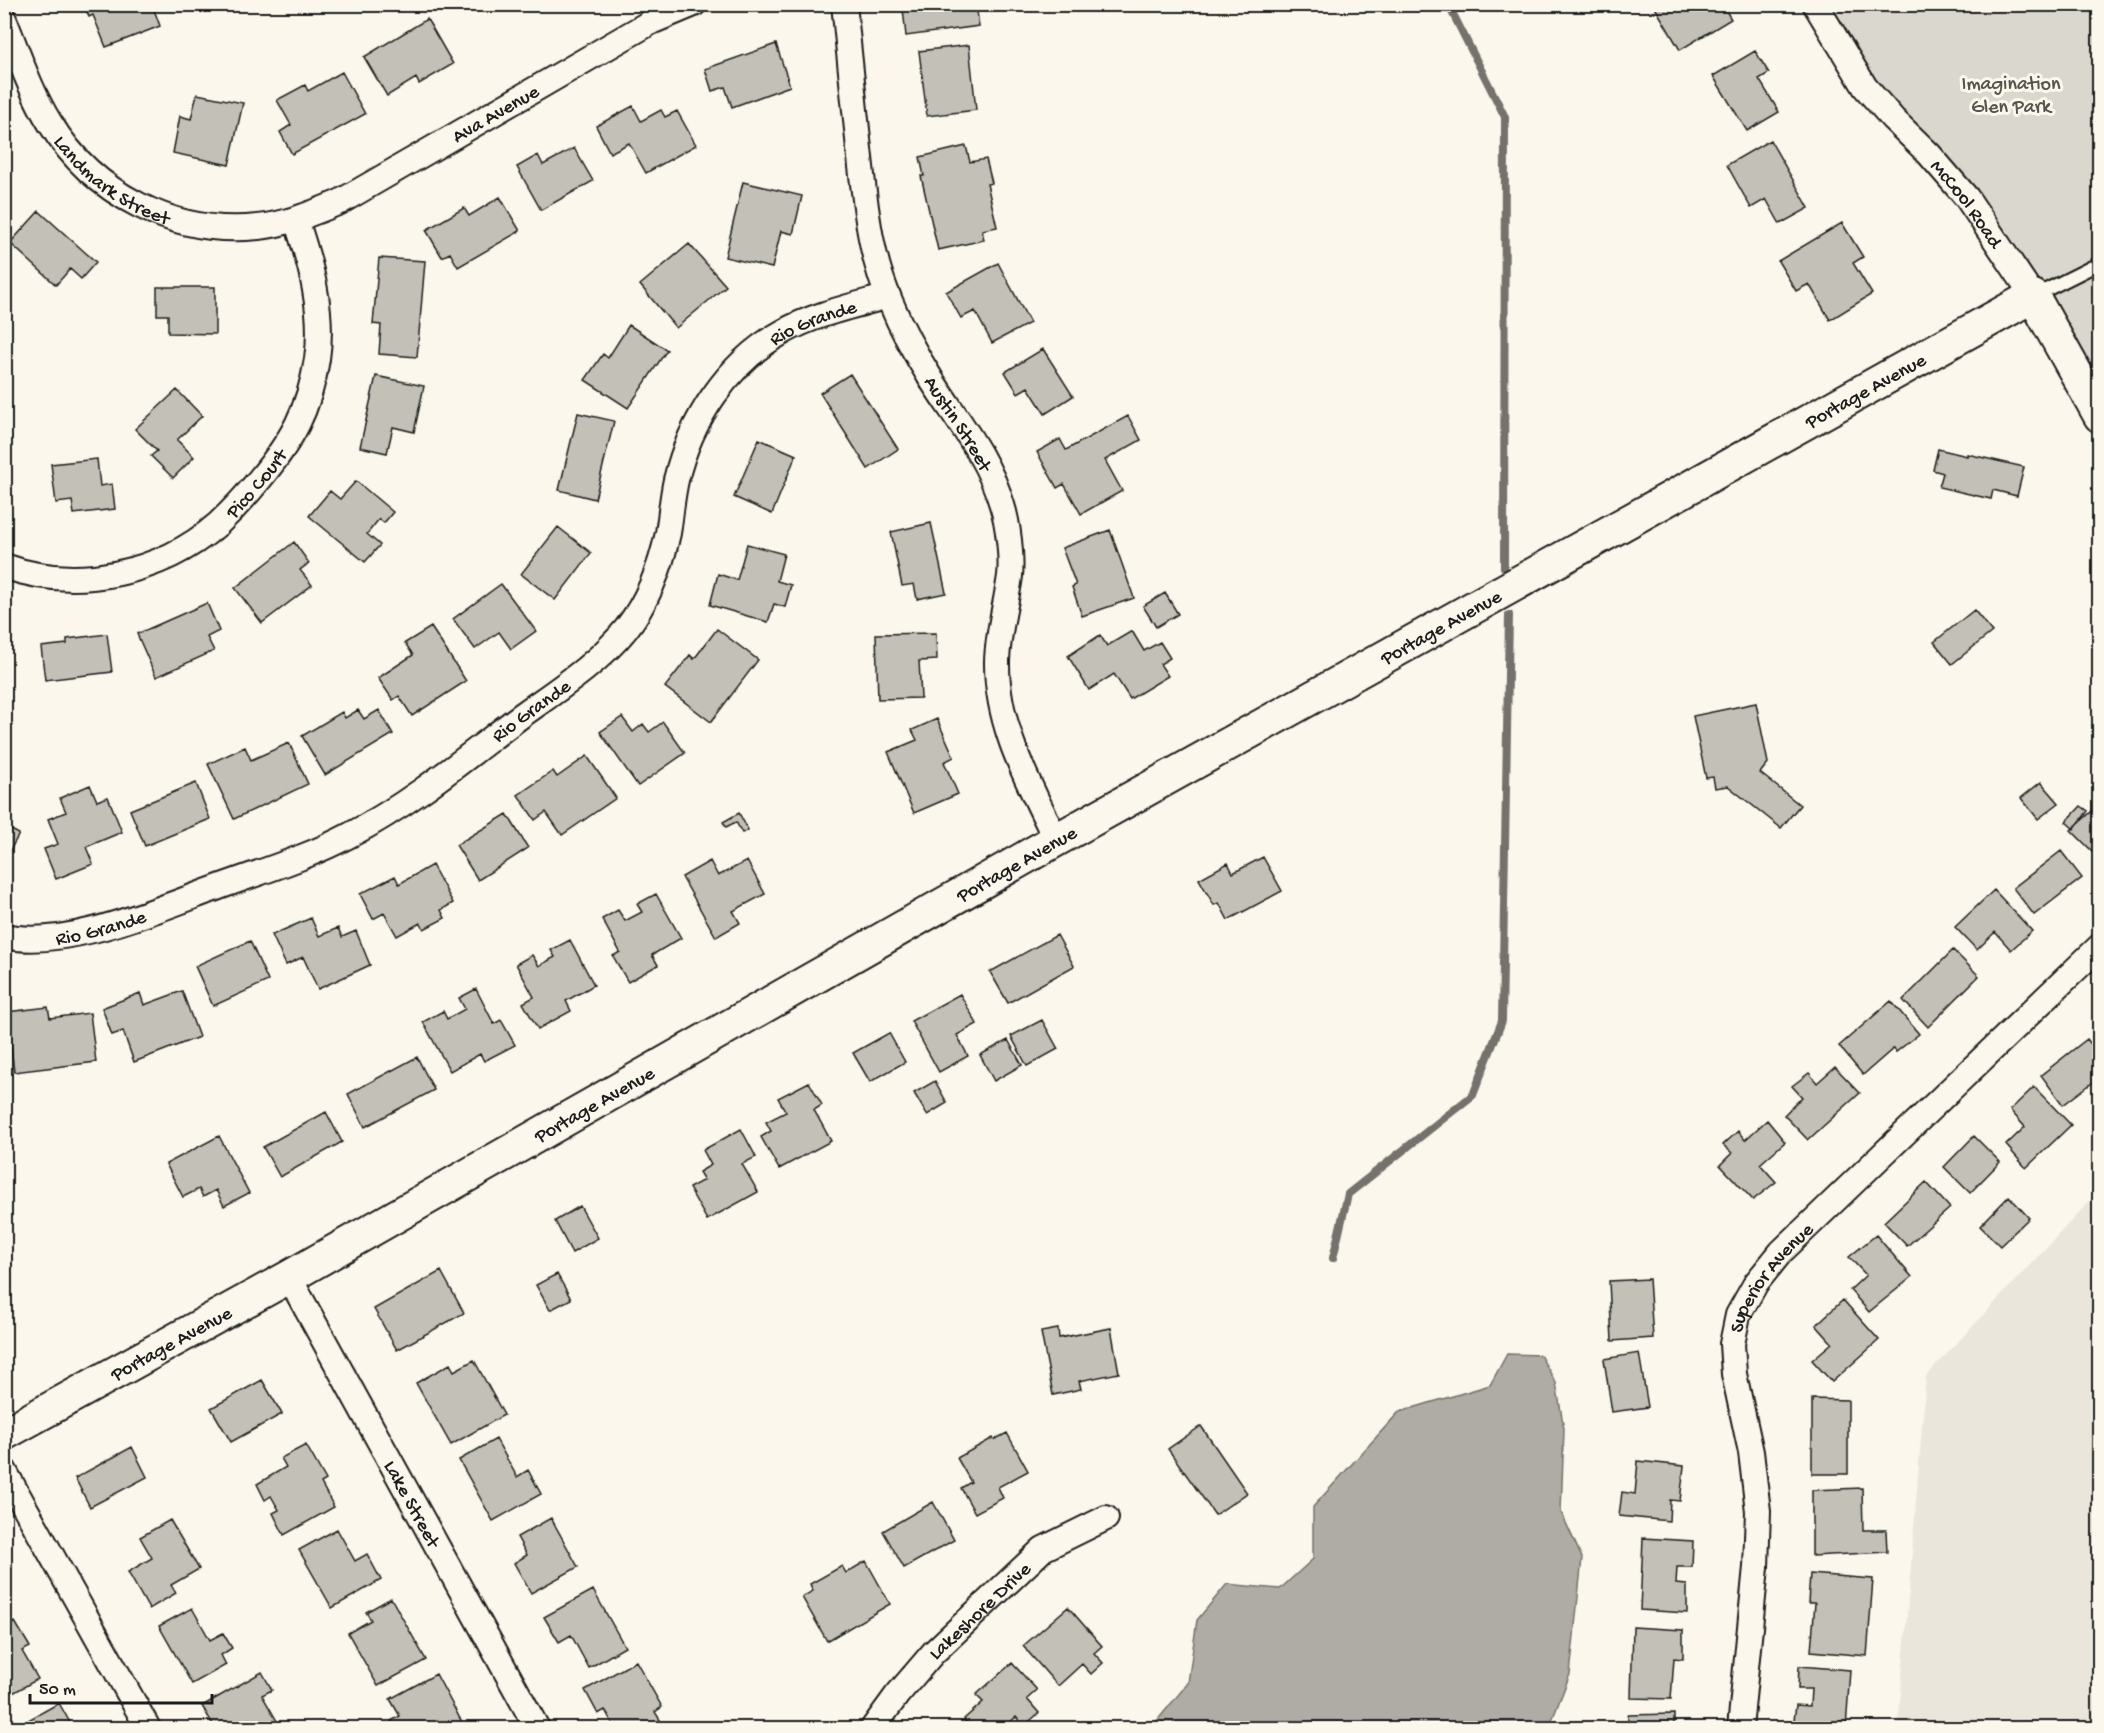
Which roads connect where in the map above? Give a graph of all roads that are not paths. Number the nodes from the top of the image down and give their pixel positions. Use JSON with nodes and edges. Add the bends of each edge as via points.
{"nodes":[{"id":1,"x":694,"y":4,"type":"edge"},
{"id":2,"x":844,"y":4,"type":"edge"},
{"id":3,"x":1815,"y":4,"type":"edge"},
{"id":4,"x":4,"y":18,"type":"edge"},
{"id":5,"x":296,"y":220,"type":"junction"},
{"id":6,"x":2100,"y":263,"type":"edge"},
{"id":7,"x":888,"y":296,"type":"junction"},
{"id":8,"x":2033,"y":297,"type":"junction"},
{"id":9,"x":2100,"y":416,"type":"edge"},
{"id":10,"x":4,"y":566,"type":"edge"},
{"id":11,"x":1056,"y":840,"type":"junction"},
{"id":12,"x":4,"y":936,"type":"edge"},
{"id":13,"x":2100,"y":946,"type":"edge"},
{"id":14,"x":289,"y":1277,"type":"junction"},
{"id":15,"x":4,"y":1434,"type":"edge"},
{"id":16,"x":4,"y":1470,"type":"edge"},
{"id":17,"x":1106,"y":1518,"type":"dead end"},
{"id":18,"x":148,"y":1728,"type":"edge"},
{"id":19,"x":537,"y":1728,"type":"edge"},
{"id":20,"x":873,"y":1728,"type":"edge"},
{"id":21,"x":1740,"y":1728,"type":"edge"}],
"edges":[{"from":1,"to":5,"type":"street","name":"Ava Avenue","via":[[651,22],[340,202]]},
{"from":2,"to":7,"type":"street","name":"Austin Street","via":[[865,205]]},
{"from":3,"to":8,"type":"street","name":"McCool Road","via":[[1865,87],[1967,198]]},
{"from":4,"to":5,"type":"street","name":"Landmark Street","via":[[50,123],[73,156],[98,180],[161,216],[188,223],[235,228]]},
{"from":5,"to":10,"type":"street","name":"Pico Court","via":[[309,258],[317,306],[317,356],[312,384],[301,418],[284,449],[242,501],[193,542],[125,572],[83,579],[51,578]]},
{"from":6,"to":8,"type":"lane"},
{"from":7,"to":11,"type":"street","name":"Austin Street","via":[[931,380],[990,471],[1003,506],[1010,574],[997,662],[1000,698],[1009,737]]},
{"from":7,"to":12,"type":"street","name":"Rio Grande","via":[[783,332],[756,350],[726,380],[703,411],[687,446],[676,480],[667,536],[650,590],[626,628],[597,659],[404,803],[349,836],[286,863],[105,927],[60,936]]},
{"from":8,"to":9,"type":"street","name":"McCool Road"},
{"from":8,"to":11,"type":"street","name":"Portage Avenue"},
{"from":11,"to":14,"type":"street","name":"Portage Avenue"},
{"from":13,"to":21,"type":"street","name":"Superior Avenue","via":[[1781,1252],[1756,1283],[1738,1315],[1732,1344],[1734,1374],[1751,1452],[1758,1511]]},
{"from":14,"to":15,"type":"street","name":"Portage Avenue"},
{"from":14,"to":19,"type":"street","name":"Lake Street"},
{"from":16,"to":18,"type":"street"},
{"from":17,"to":20,"type":"street","name":"Lakeshore Drive","via":[[1043,1549],[933,1653]]}]}
